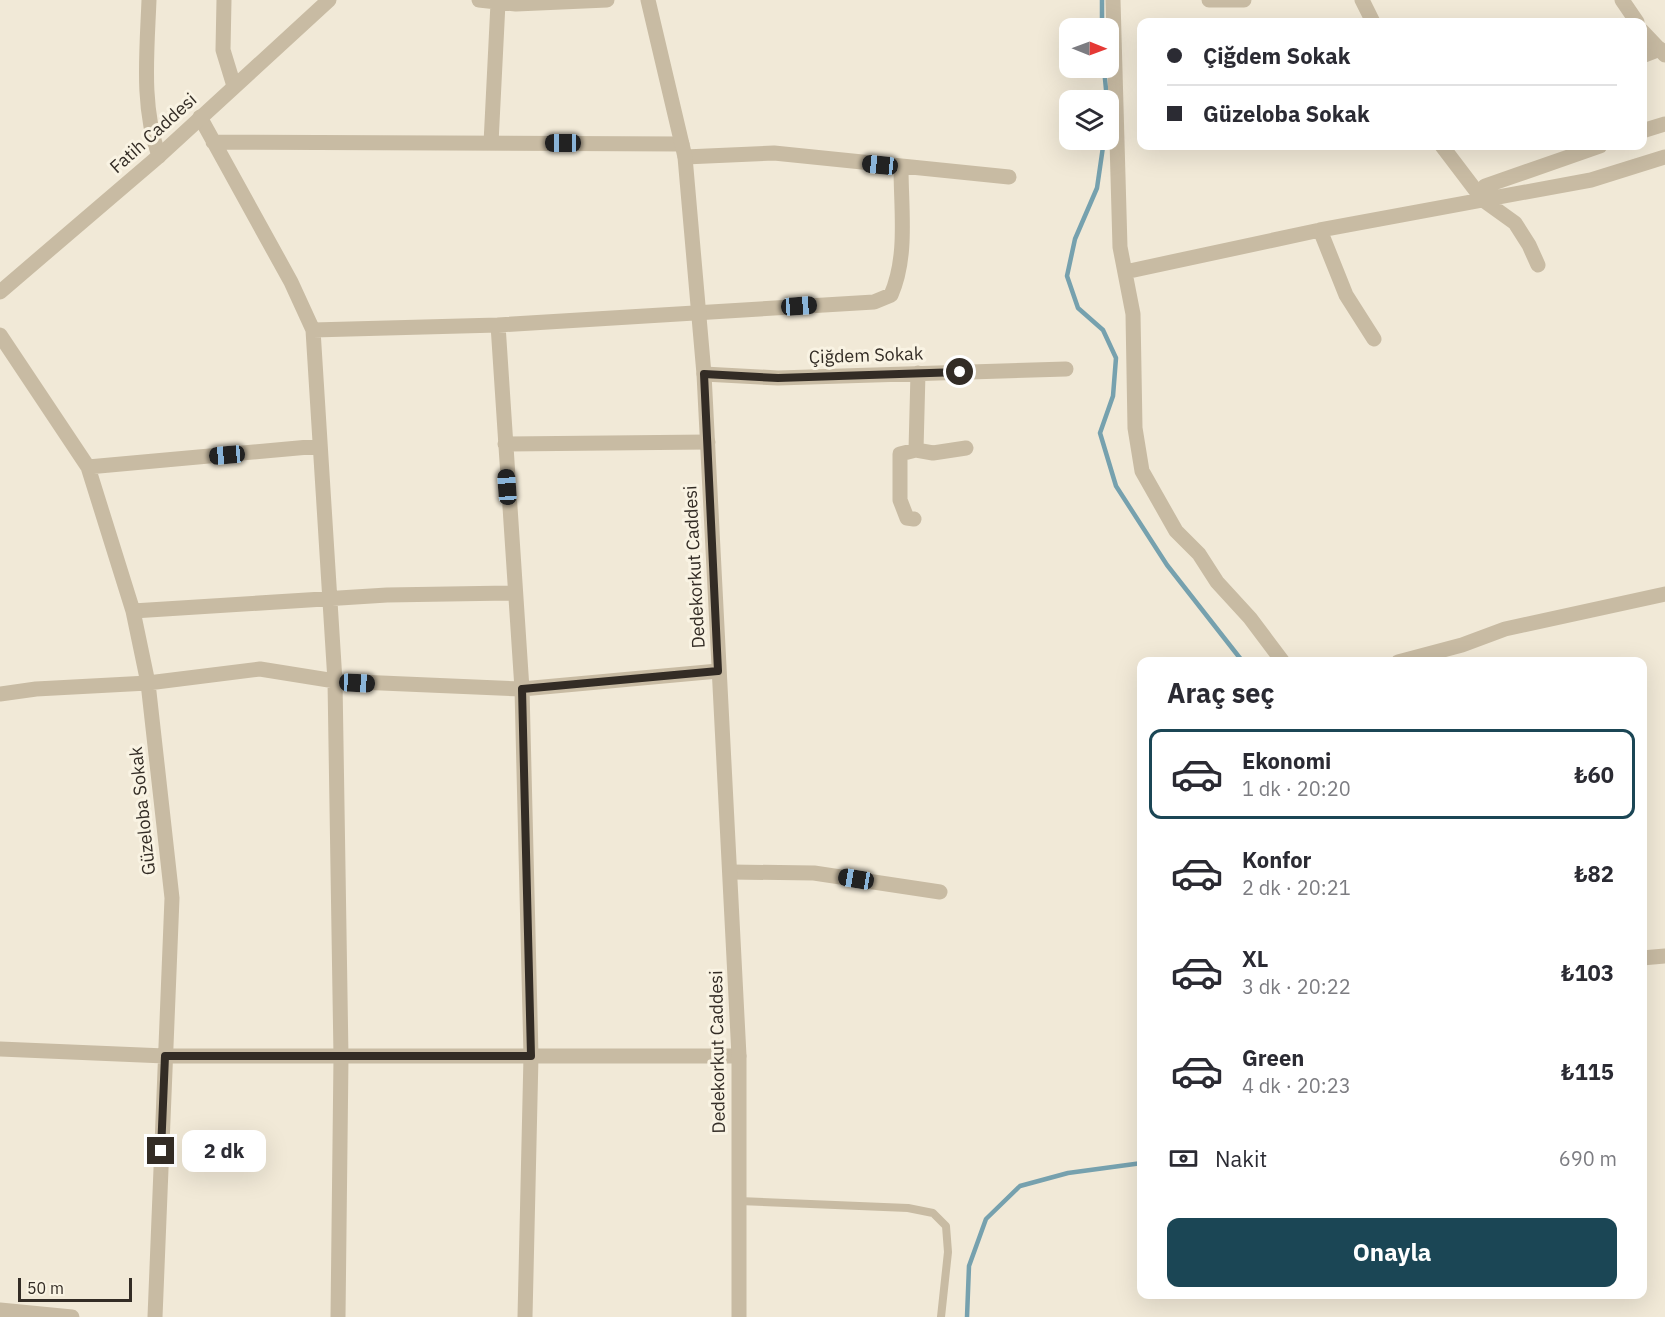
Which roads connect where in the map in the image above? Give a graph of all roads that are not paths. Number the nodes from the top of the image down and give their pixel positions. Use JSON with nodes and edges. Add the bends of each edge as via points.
{"nodes":[{"id":1,"x":149,"y":0,"type":"edge"},
{"id":2,"x":224,"y":0,"type":"edge"},
{"id":3,"x":329,"y":0,"type":"edge"},
{"id":4,"x":479,"y":0,"type":"edge"},
{"id":5,"x":607,"y":0,"type":"edge"},
{"id":6,"x":648,"y":0,"type":"edge"},
{"id":7,"x":1113,"y":0,"type":"edge"},
{"id":8,"x":1209,"y":0,"type":"edge"},
{"id":9,"x":1244,"y":0,"type":"edge"},
{"id":10,"x":1362,"y":0,"type":"edge"},
{"id":11,"x":1622,"y":0,"type":"edge"},
{"id":12,"x":498,"y":3,"type":"junction"},
{"id":13,"x":1371,"y":18,"type":"edge"},
{"id":14,"x":1634,"y":18,"type":"edge"},
{"id":15,"x":1647,"y":36,"type":"edge"},
{"id":16,"x":1663,"y":52,"type":"edge"},
{"id":17,"x":1647,"y":55,"type":"edge"},
{"id":18,"x":234,"y":86,"type":"junction"},
{"id":19,"x":200,"y":117,"type":"junction"},
{"id":20,"x":1665,"y":124,"type":"edge"},
{"id":21,"x":1647,"y":129,"type":"edge"},
{"id":22,"x":213,"y":141,"type":"junction"},
{"id":23,"x":491,"y":143,"type":"junction"},
{"id":24,"x":683,"y":150,"type":"junction"},
{"id":25,"x":1445,"y":150,"type":"edge"},
{"id":26,"x":1588,"y":150,"type":"edge"},
{"id":27,"x":159,"y":156,"type":"junction"},
{"id":28,"x":1665,"y":157,"type":"edge"},
{"id":29,"x":901,"y":167,"type":"junction"},
{"id":30,"x":1009,"y":177,"type":"dead end"},
{"id":31,"x":1483,"y":200,"type":"junction"},
{"id":32,"x":1320,"y":230,"type":"junction"},
{"id":33,"x":1538,"y":265,"type":"dead end"},
{"id":34,"x":1125,"y":272,"type":"junction"},
{"id":35,"x":0,"y":292,"type":"edge"},
{"id":36,"x":699,"y":314,"type":"junction"},
{"id":37,"x":498,"y":325,"type":"junction"},
{"id":38,"x":313,"y":330,"type":"junction"},
{"id":39,"x":0,"y":335,"type":"edge"},
{"id":40,"x":1374,"y":339,"type":"dead end"},
{"id":41,"x":1066,"y":369,"type":"dead end"},
{"id":42,"x":918,"y":373,"type":"junction"},
{"id":43,"x":704,"y":374,"type":"junction"},
{"id":44,"x":708,"y":442,"type":"junction"},
{"id":45,"x":505,"y":444,"type":"junction"},
{"id":46,"x":320,"y":446,"type":"junction"},
{"id":47,"x":966,"y":448,"type":"dead end"},
{"id":48,"x":916,"y":450,"type":"junction"},
{"id":49,"x":88,"y":467,"type":"junction"},
{"id":50,"x":914,"y":519,"type":"dead end"},
{"id":51,"x":514,"y":593,"type":"junction"},
{"id":52,"x":1665,"y":594,"type":"edge"},
{"id":53,"x":330,"y":598,"type":"junction"},
{"id":54,"x":133,"y":611,"type":"junction"},
{"id":55,"x":1279,"y":657,"type":"edge"},
{"id":56,"x":1417,"y":657,"type":"edge"},
{"id":57,"x":718,"y":671,"type":"junction"},
{"id":58,"x":335,"y":681,"type":"junction"},
{"id":59,"x":148,"y":683,"type":"junction"},
{"id":60,"x":522,"y":689,"type":"junction"},
{"id":61,"x":0,"y":694,"type":"edge"},
{"id":62,"x":731,"y":872,"type":"junction"},
{"id":63,"x":940,"y":892,"type":"dead end"},
{"id":64,"x":1665,"y":956,"type":"edge"},
{"id":65,"x":1647,"y":958,"type":"edge"},
{"id":66,"x":0,"y":1049,"type":"edge"},
{"id":67,"x":165,"y":1056,"type":"junction"},
{"id":68,"x":531,"y":1056,"type":"junction"},
{"id":69,"x":739,"y":1056,"type":"junction"},
{"id":70,"x":342,"y":1057,"type":"junction"},
{"id":71,"x":739,"y":1201,"type":"junction"},
{"id":72,"x":0,"y":1310,"type":"edge"},
{"id":73,"x":72,"y":1317,"type":"edge"},
{"id":74,"x":154,"y":1317,"type":"edge"},
{"id":75,"x":338,"y":1317,"type":"edge"},
{"id":76,"x":525,"y":1317,"type":"edge"},
{"id":77,"x":739,"y":1317,"type":"edge"},
{"id":78,"x":941,"y":1317,"type":"edge"}],
"edges":[{"from":1,"to":27,"type":"street","via":[[146,65],[150,130]]},
{"from":2,"to":18,"type":"street","via":[[223,51]]},
{"from":3,"to":18,"type":"street","name":"Fatih Caddesi"},
{"from":4,"to":12,"type":"street"},
{"from":5,"to":12,"type":"street"},
{"from":6,"to":24,"type":"street","name":"Dedekorkut Caddesi"},
{"from":7,"to":34,"type":"street","via":[[1120,247]]},
{"from":8,"to":9,"type":"street"},
{"from":10,"to":13,"type":"street"},
{"from":11,"to":14,"type":"street"},
{"from":12,"to":23,"type":"street"},
{"from":15,"to":16,"type":"street"},
{"from":16,"to":17,"type":"street"},
{"from":18,"to":19,"type":"street","name":"Fatih Caddesi"},
{"from":19,"to":22,"type":"street"},
{"from":19,"to":27,"type":"street","name":"Fatih Caddesi"},
{"from":20,"to":21,"type":"street"},
{"from":22,"to":23,"type":"street"},
{"from":22,"to":38,"type":"street","via":[[291,282]]},
{"from":23,"to":24,"type":"street"},
{"from":24,"to":29,"type":"street","via":[[774,153]]},
{"from":24,"to":36,"type":"street","name":"Dedekorkut Caddesi"},
{"from":25,"to":31,"type":"street"},
{"from":26,"to":31,"type":"street","via":[[1485,186]]},
{"from":27,"to":35,"type":"street","name":"Fatih Caddesi"},
{"from":28,"to":31,"type":"street","via":[[1592,180]]},
{"from":29,"to":30,"type":"street"},
{"from":29,"to":36,"type":"street","via":[[902,252],[899,277],[891,295],[874,302]]},
{"from":31,"to":32,"type":"street"},
{"from":31,"to":33,"type":"street","via":[[1515,223]]},
{"from":32,"to":34,"type":"street"},
{"from":32,"to":40,"type":"street","via":[[1346,295]]},
{"from":34,"to":55,"type":"street","via":[[1133,314],[1135,428],[1142,471],[1176,531],[1199,554],[1217,582]]},
{"from":36,"to":37,"type":"street"},
{"from":36,"to":43,"type":"street","name":"Dedekorkut Caddesi"},
{"from":37,"to":38,"type":"street"},
{"from":37,"to":45,"type":"street"},
{"from":38,"to":46,"type":"street"},
{"from":39,"to":49,"type":"street","name":"Güzeloba Sokak"},
{"from":41,"to":42,"type":"street","name":"Çiğdem Sokak"},
{"from":42,"to":43,"type":"street","name":"Çiğdem Sokak","via":[[778,378]]},
{"from":42,"to":48,"type":"street"},
{"from":43,"to":44,"type":"street","name":"Dedekorkut Caddesi"},
{"from":44,"to":45,"type":"street"},
{"from":44,"to":57,"type":"street","name":"Dedekorkut Caddesi"},
{"from":45,"to":51,"type":"street"},
{"from":46,"to":49,"type":"street"},
{"from":46,"to":53,"type":"street"},
{"from":47,"to":48,"type":"street","via":[[933,453]]},
{"from":48,"to":50,"type":"street","via":[[900,454],[900,500],[907,518]]},
{"from":49,"to":54,"type":"street","name":"Güzeloba Sokak"},
{"from":51,"to":53,"type":"street"},
{"from":51,"to":60,"type":"street"},
{"from":52,"to":56,"type":"street","via":[[1505,629]]},
{"from":53,"to":54,"type":"street"},
{"from":53,"to":58,"type":"street"},
{"from":54,"to":59,"type":"street","name":"Güzeloba Sokak"},
{"from":57,"to":60,"type":"street"},
{"from":57,"to":62,"type":"street","name":"Dedekorkut Caddesi"},
{"from":58,"to":59,"type":"street","via":[[260,669]]},
{"from":58,"to":60,"type":"street"},
{"from":58,"to":70,"type":"street"},
{"from":59,"to":61,"type":"street"},
{"from":59,"to":67,"type":"street","name":"Güzeloba Sokak","via":[[172,898]]},
{"from":60,"to":68,"type":"street"},
{"from":62,"to":63,"type":"street","via":[[814,873]]},
{"from":62,"to":69,"type":"street","name":"Dedekorkut Caddesi"},
{"from":64,"to":65,"type":"street"},
{"from":66,"to":67,"type":"street"},
{"from":67,"to":70,"type":"street"},
{"from":67,"to":74,"type":"street","name":"Güzeloba Sokak"},
{"from":68,"to":69,"type":"street"},
{"from":68,"to":70,"type":"street"},
{"from":68,"to":76,"type":"street"},
{"from":69,"to":71,"type":"street","name":"Dedekorkut Caddesi"},
{"from":70,"to":75,"type":"street"},
{"from":71,"to":77,"type":"street","name":"Dedekorkut Caddesi"},
{"from":71,"to":78,"type":"lane","via":[[908,1208],[933,1213],[946,1226],[948,1252]]},
{"from":72,"to":73,"type":"street"}]}
